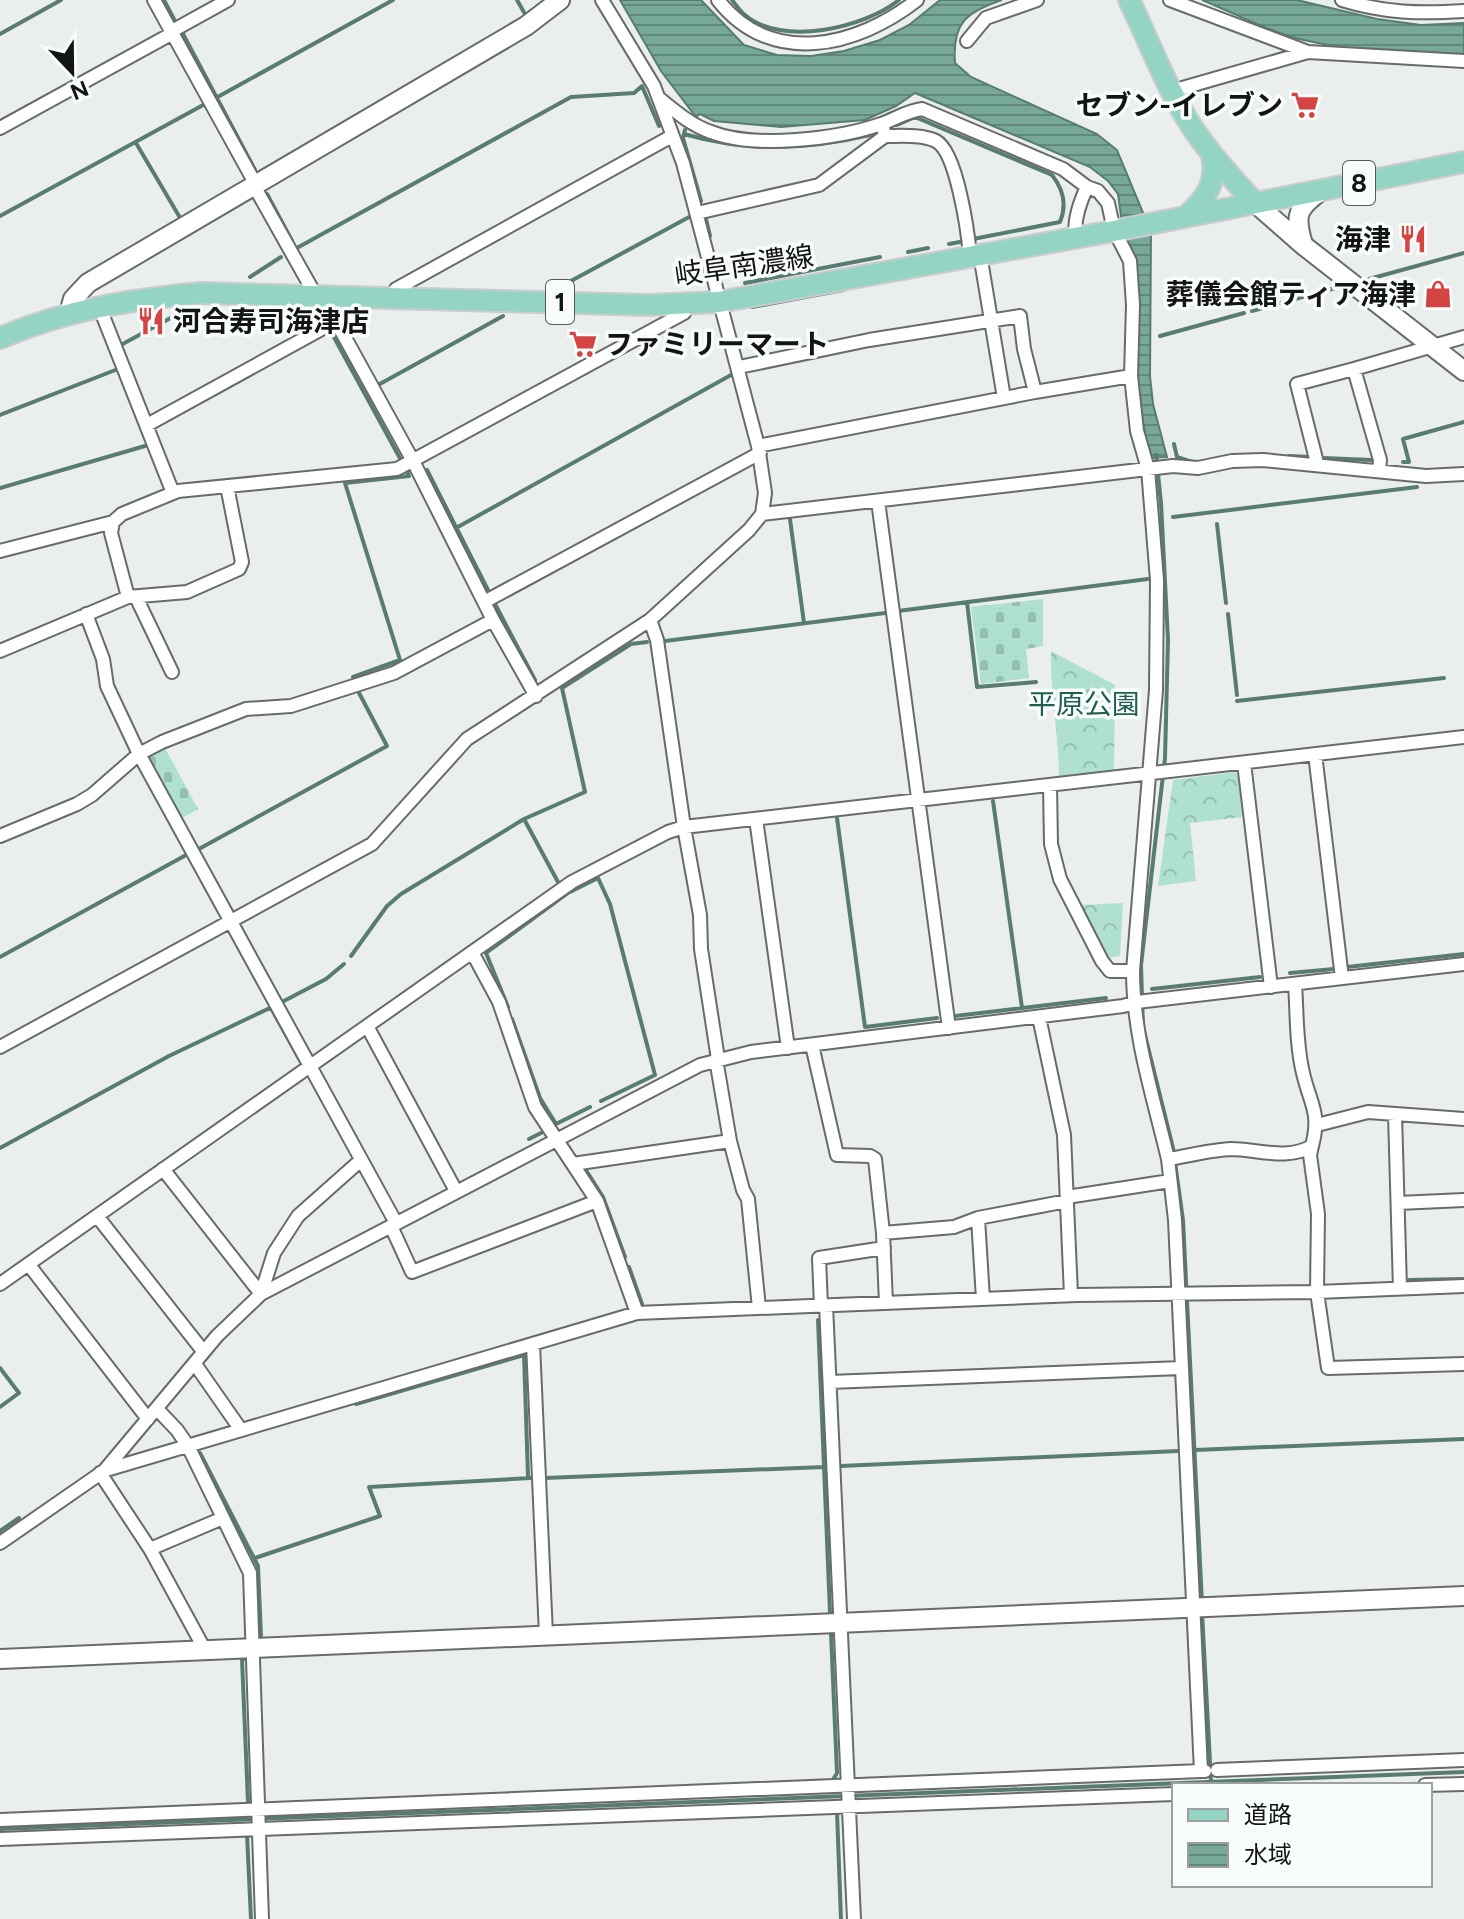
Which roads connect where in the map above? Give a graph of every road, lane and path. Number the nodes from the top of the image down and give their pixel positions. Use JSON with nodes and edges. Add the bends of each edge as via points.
{"nodes":[{"id":1,"x":154,"y":0,"type":"edge"},
{"id":2,"x":228,"y":0,"type":"edge"},
{"id":3,"x":560,"y":0,"type":"edge"},
{"id":4,"x":602,"y":0,"type":"edge"},
{"id":5,"x":718,"y":0,"type":"edge"},
{"id":6,"x":917,"y":0,"type":"edge"},
{"id":7,"x":1037,"y":0,"type":"edge"},
{"id":8,"x":1129,"y":0,"type":"edge"},
{"id":9,"x":1170,"y":0,"type":"edge"},
{"id":10,"x":1342,"y":0,"type":"edge"},
{"id":11,"x":1403,"y":6,"type":"edge"},
{"id":12,"x":1464,"y":11,"type":"edge"},
{"id":13,"x":172,"y":32,"type":"junction"},
{"id":14,"x":967,"y":41,"type":"dead end"},
{"id":15,"x":1308,"y":52,"type":"junction"},
{"id":16,"x":1464,"y":61,"type":"edge"},
{"id":17,"x":1172,"y":91,"type":"junction"},
{"id":18,"x":658,"y":97,"type":"junction"},
{"id":19,"x":0,"y":128,"type":"edge"},
{"id":20,"x":883,"y":130,"type":"junction"},
{"id":21,"x":672,"y":136,"type":"junction"},
{"id":22,"x":1212,"y":155,"type":"junction"},
{"id":23,"x":1464,"y":162,"type":"edge"},
{"id":24,"x":254,"y":183,"type":"junction"},
{"id":25,"x":1087,"y":187,"type":"junction"},
{"id":26,"x":1322,"y":190,"type":"junction"},
{"id":27,"x":1254,"y":202,"type":"junction"},
{"id":28,"x":697,"y":213,"type":"junction"},
{"id":29,"x":1187,"y":216,"type":"junction"},
{"id":30,"x":1116,"y":230,"type":"junction"},
{"id":31,"x":1076,"y":237,"type":"junction"},
{"id":32,"x":1303,"y":245,"type":"junction"},
{"id":33,"x":975,"y":255,"type":"junction"},
{"id":34,"x":319,"y":296,"type":"junction"},
{"id":35,"x":396,"y":298,"type":"junction"},
{"id":36,"x":719,"y":302,"type":"junction"},
{"id":37,"x":684,"y":304,"type":"junction"},
{"id":38,"x":99,"y":306,"type":"junction"},
{"id":39,"x":69,"y":313,"type":"junction"},
{"id":40,"x":336,"y":321,"type":"junction"},
{"id":41,"x":992,"y":321,"type":"junction"},
{"id":42,"x":1464,"y":337,"type":"edge"},
{"id":43,"x":0,"y":338,"type":"edge"},
{"id":44,"x":1434,"y":346,"type":"junction"},
{"id":45,"x":739,"y":367,"type":"junction"},
{"id":46,"x":1354,"y":369,"type":"junction"},
{"id":47,"x":1464,"y":371,"type":"edge"},
{"id":48,"x":1131,"y":376,"type":"junction"},
{"id":49,"x":1035,"y":392,"type":"junction"},
{"id":50,"x":1004,"y":398,"type":"junction"},
{"id":51,"x":147,"y":425,"type":"junction"},
{"id":52,"x":759,"y":449,"type":"junction"},
{"id":53,"x":413,"y":461,"type":"junction"},
{"id":54,"x":1317,"y":463,"type":"junction"},
{"id":55,"x":1148,"y":469,"type":"junction"},
{"id":56,"x":1379,"y":470,"type":"junction"},
{"id":57,"x":1464,"y":474,"type":"edge"},
{"id":58,"x":227,"y":486,"type":"junction"},
{"id":59,"x":173,"y":493,"type":"junction"},
{"id":60,"x":878,"y":501,"type":"junction"},
{"id":61,"x":762,"y":514,"type":"junction"},
{"id":62,"x":113,"y":522,"type":"junction"},
{"id":63,"x":0,"y":551,"type":"edge"},
{"id":64,"x":132,"y":597,"type":"junction"},
{"id":65,"x":484,"y":602,"type":"junction"},
{"id":66,"x":86,"y":614,"type":"junction"},
{"id":67,"x":493,"y":620,"type":"junction"},
{"id":68,"x":650,"y":620,"type":"junction"},
{"id":69,"x":0,"y":651,"type":"edge"},
{"id":70,"x":172,"y":672,"type":"dead end"},
{"id":71,"x":536,"y":696,"type":"junction"},
{"id":72,"x":1464,"y":737,"type":"edge"},
{"id":73,"x":139,"y":754,"type":"junction"},
{"id":74,"x":1315,"y":754,"type":"junction"},
{"id":75,"x":1244,"y":763,"type":"junction"},
{"id":76,"x":1159,"y":773,"type":"junction"},
{"id":77,"x":1050,"y":785,"type":"junction"},
{"id":78,"x":918,"y":799,"type":"junction"},
{"id":79,"x":756,"y":819,"type":"junction"},
{"id":80,"x":684,"y":827,"type":"junction"},
{"id":81,"x":0,"y":836,"type":"edge"},
{"id":82,"x":231,"y":921,"type":"junction"},
{"id":83,"x":472,"y":952,"type":"junction"},
{"id":84,"x":1464,"y":964,"type":"edge"},
{"id":85,"x":1133,"y":971,"type":"junction"},
{"id":86,"x":1342,"y":978,"type":"junction"},
{"id":87,"x":1295,"y":984,"type":"junction"},
{"id":88,"x":1271,"y":987,"type":"junction"},
{"id":89,"x":1135,"y":1002,"type":"junction"},
{"id":90,"x":1039,"y":1017,"type":"junction"},
{"id":91,"x":367,"y":1026,"type":"junction"},
{"id":92,"x":949,"y":1028,"type":"junction"},
{"id":93,"x":812,"y":1045,"type":"junction"},
{"id":94,"x":0,"y":1047,"type":"edge"},
{"id":95,"x":788,"y":1048,"type":"junction"},
{"id":96,"x":717,"y":1059,"type":"junction"},
{"id":97,"x":310,"y":1066,"type":"junction"},
{"id":98,"x":1395,"y":1114,"type":"junction"},
{"id":99,"x":1464,"y":1119,"type":"edge"},
{"id":100,"x":1317,"y":1125,"type":"junction"},
{"id":101,"x":556,"y":1138,"type":"junction"},
{"id":102,"x":730,"y":1141,"type":"junction"},
{"id":103,"x":1312,"y":1146,"type":"junction"},
{"id":104,"x":1170,"y":1159,"type":"junction"},
{"id":105,"x":361,"y":1160,"type":"junction"},
{"id":106,"x":573,"y":1164,"type":"junction"},
{"id":107,"x":163,"y":1169,"type":"junction"},
{"id":108,"x":1170,"y":1181,"type":"junction"},
{"id":109,"x":456,"y":1191,"type":"junction"},
{"id":110,"x":1067,"y":1199,"type":"junction"},
{"id":111,"x":1464,"y":1200,"type":"edge"},
{"id":112,"x":597,"y":1201,"type":"junction"},
{"id":113,"x":1398,"y":1203,"type":"junction"},
{"id":114,"x":97,"y":1216,"type":"junction"},
{"id":115,"x":978,"y":1218,"type":"junction"},
{"id":116,"x":394,"y":1224,"type":"junction"},
{"id":117,"x":883,"y":1233,"type":"junction"},
{"id":118,"x":884,"y":1248,"type":"junction"},
{"id":119,"x":29,"y":1265,"type":"junction"},
{"id":120,"x":0,"y":1284,"type":"edge"},
{"id":121,"x":1464,"y":1286,"type":"edge"},
{"id":122,"x":1400,"y":1289,"type":"junction"},
{"id":123,"x":1317,"y":1292,"type":"junction"},
{"id":124,"x":261,"y":1294,"type":"junction"},
{"id":125,"x":1185,"y":1294,"type":"junction"},
{"id":126,"x":1071,"y":1295,"type":"junction"},
{"id":127,"x":983,"y":1299,"type":"junction"},
{"id":128,"x":886,"y":1303,"type":"junction"},
{"id":129,"x":824,"y":1306,"type":"junction"},
{"id":130,"x":759,"y":1308,"type":"junction"},
{"id":131,"x":637,"y":1313,"type":"junction"},
{"id":132,"x":533,"y":1344,"type":"junction"},
{"id":133,"x":203,"y":1351,"type":"junction"},
{"id":134,"x":195,"y":1364,"type":"junction"},
{"id":135,"x":1464,"y":1364,"type":"edge"},
{"id":136,"x":1181,"y":1368,"type":"junction"},
{"id":137,"x":830,"y":1382,"type":"junction"},
{"id":138,"x":152,"y":1414,"type":"junction"},
{"id":139,"x":241,"y":1430,"type":"junction"},
{"id":140,"x":188,"y":1446,"type":"junction"},
{"id":141,"x":102,"y":1472,"type":"junction"},
{"id":142,"x":223,"y":1518,"type":"junction"},
{"id":143,"x":0,"y":1543,"type":"edge"},
{"id":144,"x":150,"y":1549,"type":"junction"},
{"id":145,"x":1464,"y":1596,"type":"edge"},
{"id":146,"x":1199,"y":1607,"type":"junction"},
{"id":147,"x":841,"y":1622,"type":"junction"},
{"id":148,"x":546,"y":1635,"type":"junction"},
{"id":149,"x":253,"y":1648,"type":"junction"},
{"id":150,"x":205,"y":1650,"type":"junction"},
{"id":151,"x":0,"y":1659,"type":"edge"},
{"id":152,"x":1464,"y":1760,"type":"edge"},
{"id":153,"x":1208,"y":1771,"type":"junction"},
{"id":154,"x":1464,"y":1784,"type":"edge"},
{"id":155,"x":1432,"y":1785,"type":"edge"},
{"id":156,"x":1172,"y":1794,"type":"edge"},
{"id":157,"x":849,"y":1796,"type":"junction"},
{"id":158,"x":0,"y":1820,"type":"edge"},
{"id":159,"x":258,"y":1820,"type":"junction"},
{"id":160,"x":0,"y":1839,"type":"edge"},
{"id":161,"x":262,"y":1919,"type":"edge"},
{"id":162,"x":854,"y":1919,"type":"edge"}],
"edges":[{"from":1,"to":13,"type":"street"},
{"from":2,"to":13,"type":"street"},
{"from":3,"to":24,"type":"street","via":[[526,26]]},
{"from":4,"to":18,"type":"street"},
{"from":5,"to":6,"type":"street","via":[[743,26],[785,42],[850,37],[877,27]]},
{"from":7,"to":14,"type":"street","via":[[986,18]]},
{"from":8,"to":17,"type":"main road"},
{"from":9,"to":15,"type":"street"},
{"from":10,"to":11,"type":"street","via":[[1380,11]]},
{"from":11,"to":12,"type":"street"},
{"from":13,"to":19,"type":"street"},
{"from":13,"to":24,"type":"street"},
{"from":15,"to":16,"type":"street"},
{"from":15,"to":17,"type":"street"},
{"from":17,"to":22,"type":"main road"},
{"from":18,"to":20,"type":"street","via":[[688,122],[743,140]]},
{"from":18,"to":21,"type":"street"},
{"from":20,"to":25,"type":"street","via":[[922,109],[1063,169]]},
{"from":20,"to":28,"type":"street","via":[[819,185]]},
{"from":20,"to":33,"type":"street","via":[[937,141],[957,181]]},
{"from":21,"to":28,"type":"street"},
{"from":21,"to":35,"type":"street","via":[[396,289]]},
{"from":22,"to":27,"type":"main road"},
{"from":22,"to":29,"type":"main road","via":[[1209,192]]},
{"from":23,"to":26,"type":"main road","number":"8"},
{"from":24,"to":34,"type":"street"},
{"from":24,"to":39,"type":"street","via":[[88,283],[73,299]]},
{"from":25,"to":30,"type":"street","via":[[1108,203]]},
{"from":25,"to":31,"type":"street"},
{"from":26,"to":27,"type":"main road","number":"8"},
{"from":26,"to":32,"type":"street","via":[[1299,212]]},
{"from":27,"to":29,"type":"main road","name":"岐阜南濃線","number":"1"},
{"from":27,"to":32,"type":"street"},
{"from":28,"to":36,"type":"street"},
{"from":29,"to":30,"type":"main road","name":"岐阜南濃線","number":"1"},
{"from":30,"to":31,"type":"main road","name":"岐阜南濃線","number":"1"},
{"from":30,"to":48,"type":"street","via":[[1130,261]]},
{"from":31,"to":33,"type":"main road","name":"岐阜南濃線","number":"1"},
{"from":32,"to":44,"type":"street"},
{"from":33,"to":36,"type":"main road","name":"岐阜南濃線","number":"1"},
{"from":33,"to":41,"type":"street"},
{"from":34,"to":35,"type":"main road","name":"岐阜南濃線","number":"1"},
{"from":34,"to":38,"type":"main road","name":"岐阜南濃線","number":"1","via":[[202,293]]},
{"from":34,"to":40,"type":"street"},
{"from":35,"to":37,"type":"main road","name":"岐阜南濃線","number":"1"},
{"from":36,"to":37,"type":"main road","name":"岐阜南濃線","number":"1"},
{"from":36,"to":45,"type":"street"},
{"from":37,"to":53,"type":"street","via":[[684,313]]},
{"from":38,"to":39,"type":"main road","name":"岐阜南濃線","number":"1"},
{"from":38,"to":51,"type":"street"},
{"from":39,"to":43,"type":"main road","name":"岐阜南濃線","number":"1"},
{"from":40,"to":51,"type":"street"},
{"from":40,"to":53,"type":"street"},
{"from":41,"to":45,"type":"street"},
{"from":41,"to":49,"type":"street","via":[[1020,316]]},
{"from":41,"to":50,"type":"street"},
{"from":42,"to":44,"type":"street"},
{"from":44,"to":46,"type":"street"},
{"from":44,"to":47,"type":"street"},
{"from":45,"to":52,"type":"street"},
{"from":46,"to":54,"type":"street","via":[[1297,384]]},
{"from":46,"to":56,"type":"street"},
{"from":48,"to":49,"type":"street"},
{"from":48,"to":55,"type":"street"},
{"from":49,"to":50,"type":"street"},
{"from":50,"to":52,"type":"street"},
{"from":51,"to":59,"type":"street"},
{"from":52,"to":61,"type":"street"},
{"from":52,"to":65,"type":"street"},
{"from":53,"to":58,"type":"street","via":[[397,469]]},
{"from":53,"to":65,"type":"street"},
{"from":54,"to":55,"type":"street","via":[[1232,461]]},
{"from":54,"to":56,"type":"street"},
{"from":55,"to":60,"type":"street"},
{"from":55,"to":76,"type":"street","via":[[1157,580]]},
{"from":56,"to":57,"type":"street"},
{"from":58,"to":59,"type":"street"},
{"from":58,"to":64,"type":"street","via":[[239,569],[187,592]]},
{"from":59,"to":62,"type":"street"},
{"from":60,"to":61,"type":"street"},
{"from":60,"to":78,"type":"street"},
{"from":61,"to":68,"type":"street"},
{"from":62,"to":63,"type":"street"},
{"from":62,"to":64,"type":"street","via":[[111,533]]},
{"from":64,"to":66,"type":"street"},
{"from":64,"to":70,"type":"street"},
{"from":65,"to":67,"type":"street"},
{"from":66,"to":69,"type":"street"},
{"from":66,"to":73,"type":"street","via":[[107,686]]},
{"from":67,"to":71,"type":"street"},
{"from":67,"to":73,"type":"street","via":[[394,673],[291,706],[246,709]]},
{"from":68,"to":71,"type":"street"},
{"from":68,"to":80,"type":"street"},
{"from":71,"to":82,"type":"street","via":[[467,739],[372,844]]},
{"from":72,"to":74,"type":"street"},
{"from":73,"to":81,"type":"street","via":[[84,800]]},
{"from":73,"to":82,"type":"street"},
{"from":74,"to":75,"type":"street"},
{"from":74,"to":86,"type":"street"},
{"from":75,"to":76,"type":"street"},
{"from":75,"to":88,"type":"street"},
{"from":76,"to":77,"type":"street"},
{"from":76,"to":85,"type":"street"},
{"from":77,"to":78,"type":"street"},
{"from":77,"to":85,"type":"street","via":[[1051,844],[1060,879],[1102,961],[1110,971]]},
{"from":78,"to":79,"type":"street"},
{"from":78,"to":92,"type":"street"},
{"from":79,"to":80,"type":"street"},
{"from":79,"to":95,"type":"street"},
{"from":80,"to":83,"type":"street","via":[[572,882]]},
{"from":80,"to":96,"type":"street"},
{"from":82,"to":94,"type":"street"},
{"from":82,"to":97,"type":"street"},
{"from":83,"to":91,"type":"street"},
{"from":83,"to":101,"type":"street","via":[[499,1002],[535,1107]]},
{"from":84,"to":86,"type":"street"},
{"from":85,"to":89,"type":"street"},
{"from":86,"to":87,"type":"street"},
{"from":87,"to":88,"type":"street"},
{"from":87,"to":100,"type":"street","via":[[1302,1072]]},
{"from":88,"to":89,"type":"street"},
{"from":89,"to":90,"type":"street"},
{"from":89,"to":104,"type":"street","via":[[1140,1049]]},
{"from":90,"to":92,"type":"street"},
{"from":90,"to":110,"type":"street","via":[[1064,1135]]},
{"from":91,"to":97,"type":"street"},
{"from":91,"to":109,"type":"street"},
{"from":92,"to":93,"type":"street"},
{"from":93,"to":95,"type":"street"},
{"from":93,"to":117,"type":"street","via":[[837,1155],[875,1159]]},
{"from":95,"to":96,"type":"street"},
{"from":96,"to":101,"type":"street"},
{"from":96,"to":102,"type":"street"},
{"from":97,"to":105,"type":"street"},
{"from":97,"to":107,"type":"street"},
{"from":98,"to":99,"type":"street"},
{"from":98,"to":100,"type":"street","via":[[1368,1112]]},
{"from":98,"to":113,"type":"street"},
{"from":100,"to":103,"type":"street"},
{"from":101,"to":106,"type":"street"},
{"from":101,"to":109,"type":"street"},
{"from":102,"to":106,"type":"street"},
{"from":102,"to":130,"type":"street","via":[[748,1199]]},
{"from":103,"to":104,"type":"street","via":[[1302,1152],[1231,1149]]},
{"from":103,"to":123,"type":"street"},
{"from":104,"to":108,"type":"street"},
{"from":105,"to":116,"type":"street"},
{"from":105,"to":124,"type":"street","via":[[298,1216],[274,1253]]},
{"from":106,"to":112,"type":"street"},
{"from":107,"to":114,"type":"street"},
{"from":107,"to":124,"type":"street"},
{"from":108,"to":110,"type":"street"},
{"from":108,"to":125,"type":"street"},
{"from":109,"to":116,"type":"street"},
{"from":110,"to":115,"type":"street"},
{"from":110,"to":126,"type":"street"},
{"from":111,"to":113,"type":"street"},
{"from":112,"to":116,"type":"street","via":[[412,1272]]},
{"from":112,"to":131,"type":"street"},
{"from":113,"to":122,"type":"street"},
{"from":114,"to":119,"type":"street"},
{"from":114,"to":133,"type":"street"},
{"from":115,"to":117,"type":"street","via":[[954,1227]]},
{"from":115,"to":127,"type":"street"},
{"from":116,"to":124,"type":"street"},
{"from":117,"to":118,"type":"street"},
{"from":118,"to":128,"type":"street"},
{"from":118,"to":129,"type":"street","via":[[819,1258]]},
{"from":119,"to":120,"type":"street"},
{"from":119,"to":138,"type":"street"},
{"from":121,"to":122,"type":"street"},
{"from":122,"to":123,"type":"street"},
{"from":123,"to":125,"type":"street"},
{"from":123,"to":135,"type":"street","via":[[1328,1368]]},
{"from":124,"to":133,"type":"street"},
{"from":125,"to":126,"type":"street"},
{"from":125,"to":136,"type":"street"},
{"from":126,"to":127,"type":"street"},
{"from":127,"to":128,"type":"street"},
{"from":128,"to":129,"type":"street"},
{"from":129,"to":130,"type":"street"},
{"from":129,"to":137,"type":"street"},
{"from":130,"to":131,"type":"street"},
{"from":131,"to":132,"type":"street"},
{"from":132,"to":139,"type":"street"},
{"from":132,"to":148,"type":"street"},
{"from":133,"to":134,"type":"street"},
{"from":134,"to":138,"type":"street"},
{"from":134,"to":139,"type":"street"},
{"from":136,"to":137,"type":"street"},
{"from":136,"to":146,"type":"street"},
{"from":137,"to":147,"type":"street"},
{"from":138,"to":140,"type":"street","via":[[177,1430]]},
{"from":138,"to":141,"type":"street"},
{"from":139,"to":140,"type":"street"},
{"from":140,"to":141,"type":"street"},
{"from":140,"to":142,"type":"street"},
{"from":141,"to":143,"type":"street"},
{"from":141,"to":144,"type":"street"},
{"from":142,"to":144,"type":"street"},
{"from":142,"to":149,"type":"street","via":[[250,1573]]},
{"from":144,"to":150,"type":"street"},
{"from":145,"to":146,"type":"street"},
{"from":146,"to":147,"type":"street"},
{"from":146,"to":153,"type":"street"},
{"from":147,"to":148,"type":"street"},
{"from":147,"to":157,"type":"street"},
{"from":148,"to":149,"type":"street"},
{"from":149,"to":150,"type":"street"},
{"from":149,"to":159,"type":"street"},
{"from":150,"to":151,"type":"street"},
{"from":152,"to":153,"type":"street"},
{"from":153,"to":157,"type":"street"},
{"from":154,"to":155,"type":"street"},
{"from":156,"to":157,"type":"street"},
{"from":157,"to":159,"type":"street"},
{"from":157,"to":159,"type":"street"},
{"from":157,"to":162,"type":"street"},
{"from":158,"to":159,"type":"street"},
{"from":159,"to":160,"type":"street"},
{"from":159,"to":161,"type":"street"}]}
